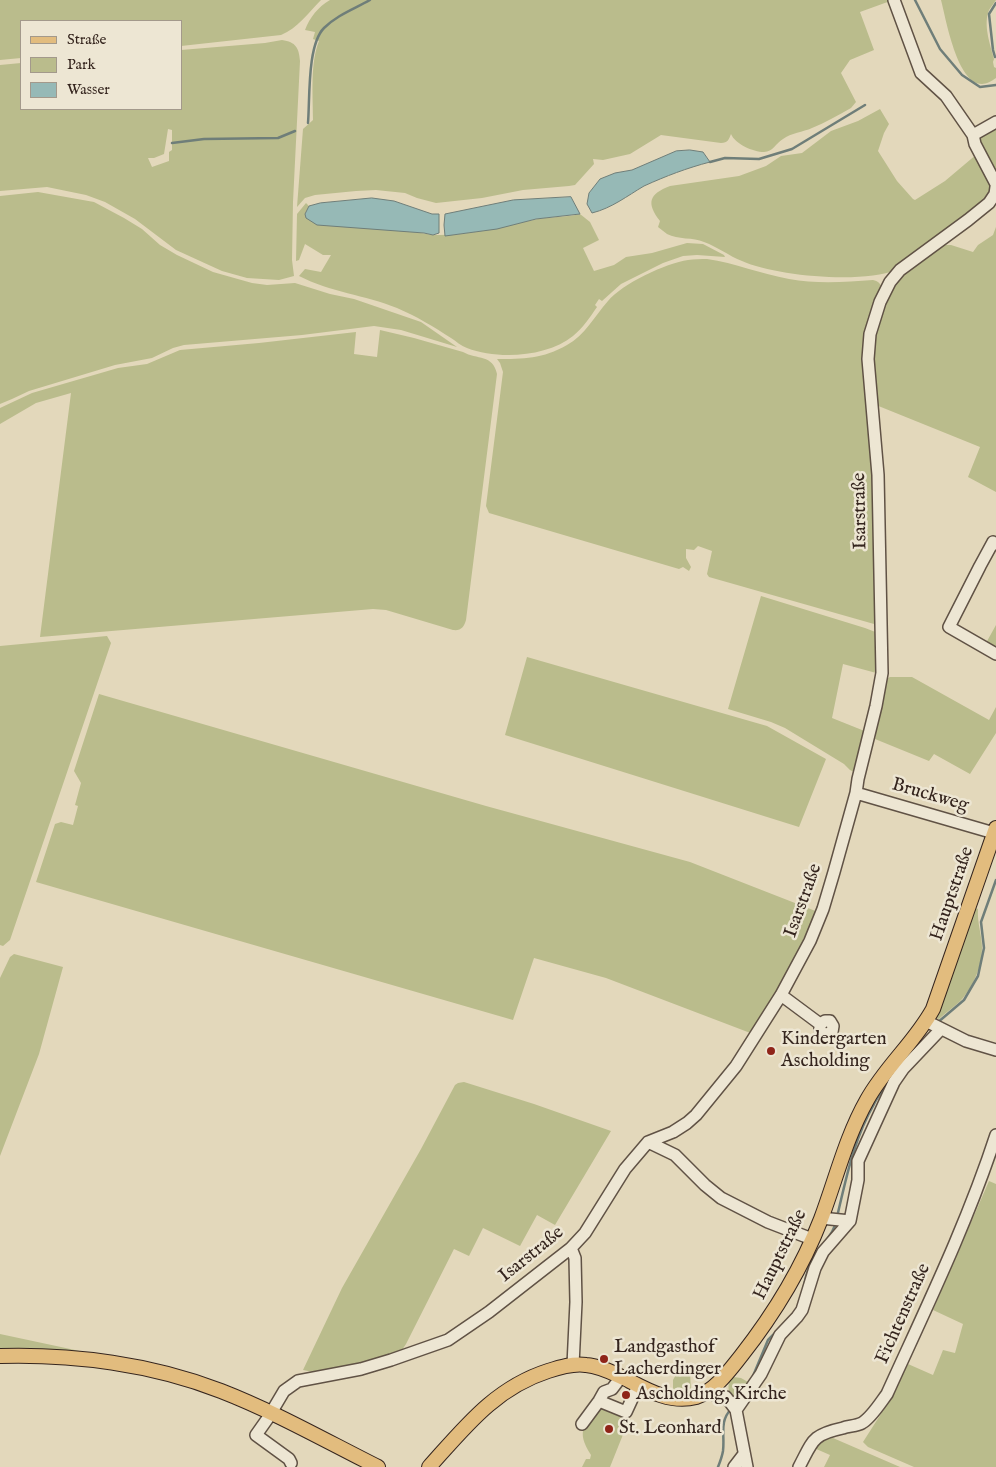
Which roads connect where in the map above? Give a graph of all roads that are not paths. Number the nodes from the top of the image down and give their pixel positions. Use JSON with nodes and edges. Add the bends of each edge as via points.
{"nodes":[{"id":1,"x":894,"y":0,"type":"edge"},
{"id":2,"x":996,"y":122,"type":"edge"},
{"id":3,"x":973,"y":135,"type":"junction"},
{"id":4,"x":996,"y":186,"type":"edge"},
{"id":5,"x":995,"y":543,"type":"edge"},
{"id":6,"x":996,"y":654,"type":"edge"},
{"id":7,"x":856,"y":793,"type":"junction"},
{"id":8,"x":995,"y":830,"type":"edge"},
{"id":9,"x":781,"y":995,"type":"junction"},
{"id":10,"x":820,"y":1024,"type":"dead end"},
{"id":11,"x":934,"y":1025,"type":"junction"},
{"id":12,"x":996,"y":1050,"type":"edge"},
{"id":13,"x":673,"y":1132,"type":"junction"},
{"id":14,"x":996,"y":1135,"type":"edge"},
{"id":15,"x":648,"y":1142,"type":"junction"},
{"id":16,"x":674,"y":1155,"type":"junction"},
{"id":17,"x":835,"y":1219,"type":"junction"},
{"id":18,"x":812,"y":1239,"type":"junction"},
{"id":19,"x":571,"y":1248,"type":"junction"},
{"id":20,"x":0,"y":1356,"type":"edge"},
{"id":21,"x":573,"y":1365,"type":"junction"},
{"id":22,"x":621,"y":1377,"type":"junction"},
{"id":23,"x":720,"y":1380,"type":"junction"},
{"id":24,"x":638,"y":1386,"type":"junction"},
{"id":25,"x":707,"y":1391,"type":"junction"},
{"id":26,"x":599,"y":1401,"type":"junction"},
{"id":27,"x":732,"y":1405,"type":"junction"},
{"id":28,"x":271,"y":1413,"type":"junction"},
{"id":29,"x":582,"y":1424,"type":"dead end"},
{"id":30,"x":744,"y":1454,"type":"junction"},
{"id":31,"x":291,"y":1463,"type":"dead end"},
{"id":32,"x":378,"y":1467,"type":"edge"},
{"id":33,"x":429,"y":1467,"type":"edge"},
{"id":34,"x":734,"y":1467,"type":"edge"},
{"id":35,"x":747,"y":1467,"type":"edge"},
{"id":36,"x":799,"y":1467,"type":"edge"}],
"edges":[{"from":1,"to":3,"type":"street","name":"Isarstraße","via":[[921,73],[946,96]]},
{"from":2,"to":3,"type":"street"},
{"from":3,"to":4,"type":"street","name":"Isarstraße"},
{"from":4,"to":7,"type":"street","name":"Isarstraße","via":[[989,203],[900,270],[880,302],[870,334],[868,359],[878,475],[882,673]]},
{"from":5,"to":6,"type":"street","via":[[949,627]]},
{"from":7,"to":8,"type":"street","name":"Bruckweg"},
{"from":7,"to":9,"type":"street","name":"Isarstraße","via":[[823,909]]},
{"from":8,"to":11,"type":"main road","name":"Hauptstraße","via":[[936,1001]]},
{"from":9,"to":10,"type":"street"},
{"from":9,"to":13,"type":"street","name":"Isarstraße","via":[[736,1066],[696,1115]]},
{"from":11,"to":12,"type":"street","via":[[966,1041]]},
{"from":11,"to":17,"type":"street","via":[[894,1082],[858,1161],[858,1180]]},
{"from":11,"to":17,"type":"main road","name":"Hauptstraße","via":[[868,1098],[857,1118],[844,1152]]},
{"from":13,"to":15,"type":"street","name":"Isarstraße"},
{"from":13,"to":16,"type":"street"},
{"from":14,"to":36,"type":"street","name":"Fichtenstraße","via":[[949,1258],[887,1394],[862,1423],[821,1434],[807,1450]]},
{"from":15,"to":16,"type":"street"},
{"from":15,"to":19,"type":"street","name":"Isarstraße","via":[[625,1169],[585,1233]]},
{"from":16,"to":18,"type":"street","via":[[721,1198],[768,1222]]},
{"from":17,"to":18,"type":"main road","name":"Hauptstraße"},
{"from":17,"to":27,"type":"street","via":[[802,1310],[780,1335],[755,1384]]},
{"from":18,"to":23,"type":"main road","name":"Hauptstraße","via":[[770,1318]]},
{"from":19,"to":21,"type":"street","via":[[575,1258],[576,1302]]},
{"from":19,"to":28,"type":"street","name":"Isarstraße","via":[[448,1340],[360,1369],[298,1381],[284,1391]]},
{"from":20,"to":28,"type":"main road","via":[[107,1361],[202,1384]]},
{"from":21,"to":22,"type":"main road","name":"Hauptstraße","via":[[594,1366]]},
{"from":21,"to":33,"type":"main road","name":"Hauptstraße","via":[[523,1380],[496,1398]]},
{"from":22,"to":24,"type":"main road","name":"Hauptstraße"},
{"from":22,"to":26,"type":"street"},
{"from":23,"to":25,"type":"main road","name":"Hauptstraße"},
{"from":23,"to":27,"type":"street"},
{"from":24,"to":25,"type":"main road","name":"Hauptstraße","via":[[674,1398],[695,1397]]},
{"from":24,"to":26,"type":"street","via":[[626,1412]]},
{"from":25,"to":27,"type":"street"},
{"from":26,"to":29,"type":"street"},
{"from":27,"to":30,"type":"street"},
{"from":28,"to":31,"type":"street","name":"Isarstraße","via":[[256,1435]]},
{"from":28,"to":32,"type":"main road"},
{"from":30,"to":34,"type":"street"},
{"from":30,"to":35,"type":"street"}]}
